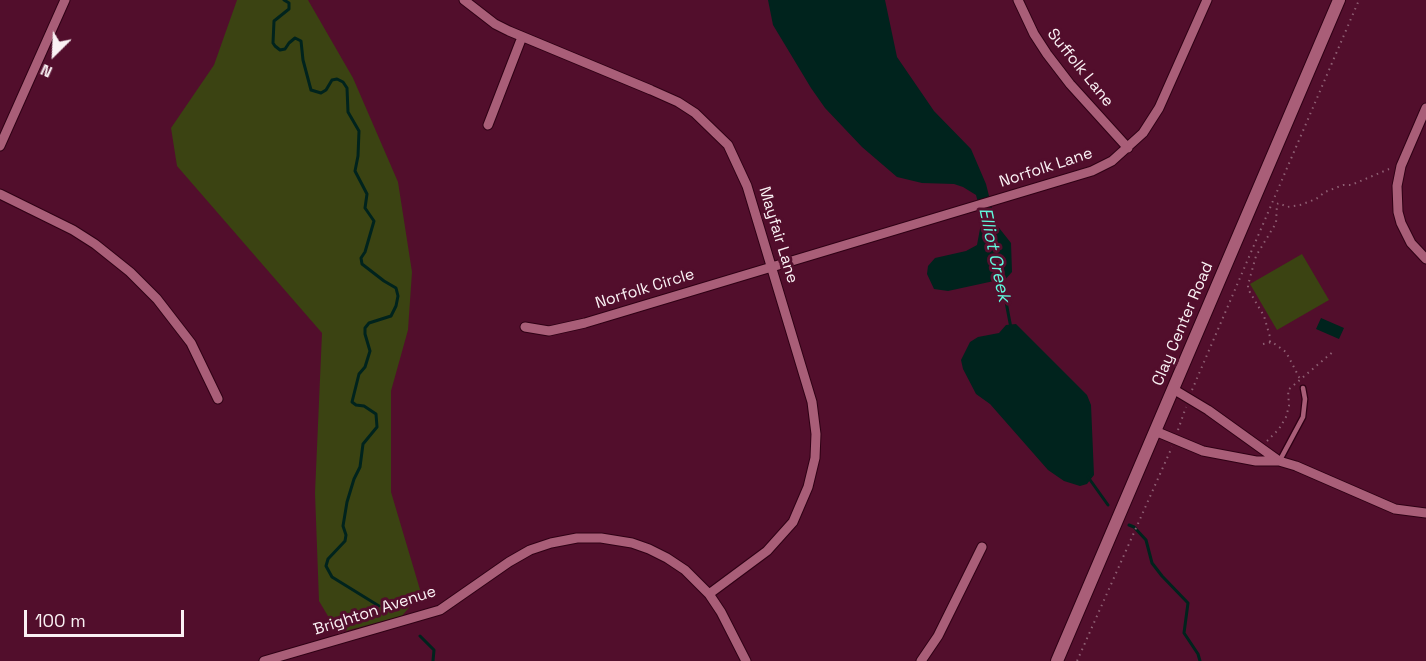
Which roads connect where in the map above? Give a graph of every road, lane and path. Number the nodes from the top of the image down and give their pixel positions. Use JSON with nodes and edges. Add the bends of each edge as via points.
{"nodes":[{"id":1,"x":65,"y":0,"type":"edge"},
{"id":2,"x":464,"y":0,"type":"edge"},
{"id":3,"x":1018,"y":0,"type":"edge"},
{"id":4,"x":1207,"y":0,"type":"edge"},
{"id":5,"x":1339,"y":0,"type":"edge"},
{"id":6,"x":1359,"y":0,"type":"edge"},
{"id":7,"x":522,"y":37,"type":"junction"},
{"id":8,"x":1426,"y":108,"type":"edge"},
{"id":9,"x":488,"y":124,"type":"dead end"},
{"id":10,"x":0,"y":146,"type":"edge"},
{"id":11,"x":1128,"y":148,"type":"junction"},
{"id":12,"x":1389,"y":170,"type":"dead end"},
{"id":13,"x":0,"y":194,"type":"edge"},
{"id":14,"x":1426,"y":259,"type":"edge"},
{"id":15,"x":772,"y":267,"type":"junction"},
{"id":16,"x":525,"y":327,"type":"dead end"},
{"id":17,"x":1270,"y":342,"type":"junction"},
{"id":18,"x":1263,"y":344,"type":"dead end"},
{"id":19,"x":1303,"y":388,"type":"joint"},
{"id":20,"x":1173,"y":389,"type":"junction"},
{"id":21,"x":1189,"y":398,"type":"junction"},
{"id":22,"x":218,"y":399,"type":"dead end"},
{"id":23,"x":1155,"y":430,"type":"junction"},
{"id":24,"x":1174,"y":439,"type":"junction"},
{"id":25,"x":1279,"y":462,"type":"junction"},
{"id":26,"x":1426,"y":513,"type":"edge"},
{"id":27,"x":982,"y":547,"type":"dead end"},
{"id":28,"x":709,"y":594,"type":"junction"},
{"id":29,"x":264,"y":661,"type":"edge"},
{"id":30,"x":746,"y":661,"type":"edge"},
{"id":31,"x":921,"y":661,"type":"edge"},
{"id":32,"x":1057,"y":661,"type":"edge"},
{"id":33,"x":1077,"y":661,"type":"edge"}],
"edges":[{"from":1,"to":10,"type":"street"},
{"from":2,"to":7,"type":"street","name":"Mayfair Lane","via":[[495,24]]},
{"from":3,"to":11,"type":"street","name":"Suffolk Lane","via":[[1047,54]]},
{"from":4,"to":11,"type":"street","name":"Norfolk Lane","via":[[1159,108]]},
{"from":5,"to":20,"type":"street","name":"Clay Center Road"},
{"from":6,"to":21,"type":"path"},
{"from":7,"to":9,"type":"street"},
{"from":7,"to":15,"type":"street","name":"Mayfair Lane","via":[[678,102],[713,128],[738,164]]},
{"from":8,"to":14,"type":"street","via":[[1396,186],[1401,223],[1411,243]]},
{"from":11,"to":15,"type":"street","name":"Norfolk Lane","via":[[1092,171]]},
{"from":12,"to":17,"type":"path","via":[[1300,205],[1277,204],[1276,223],[1256,256],[1248,285],[1264,316]]},
{"from":13,"to":22,"type":"street","via":[[73,230],[130,272],[191,343]]},
{"from":15,"to":16,"type":"street","name":"Norfolk Circle","via":[[556,330]]},
{"from":15,"to":28,"type":"street","name":"Mayfair Lane","via":[[813,405],[814,466],[792,522],[767,551]]},
{"from":17,"to":18,"type":"path"},
{"from":17,"to":19,"type":"path","via":[[1290,357]]},
{"from":19,"to":25,"type":"lane","via":[[1303,417]]},
{"from":20,"to":21,"type":"street"},
{"from":20,"to":23,"type":"street","name":"Clay Center Road"},
{"from":21,"to":24,"type":"path"},
{"from":21,"to":25,"type":"street"},
{"from":23,"to":24,"type":"street"},
{"from":23,"to":32,"type":"street","name":"Clay Center Road"},
{"from":24,"to":25,"type":"street","via":[[1212,453]]},
{"from":24,"to":33,"type":"path"},
{"from":25,"to":26,"type":"street","via":[[1313,472],[1395,509]]},
{"from":27,"to":31,"type":"street","via":[[938,636]]},
{"from":28,"to":29,"type":"street","name":"Brighton Avenue","via":[[685,570],[649,549],[601,538],[578,538],[531,550],[440,610]]},
{"from":28,"to":30,"type":"street","name":"Brighton Avenue"}]}
